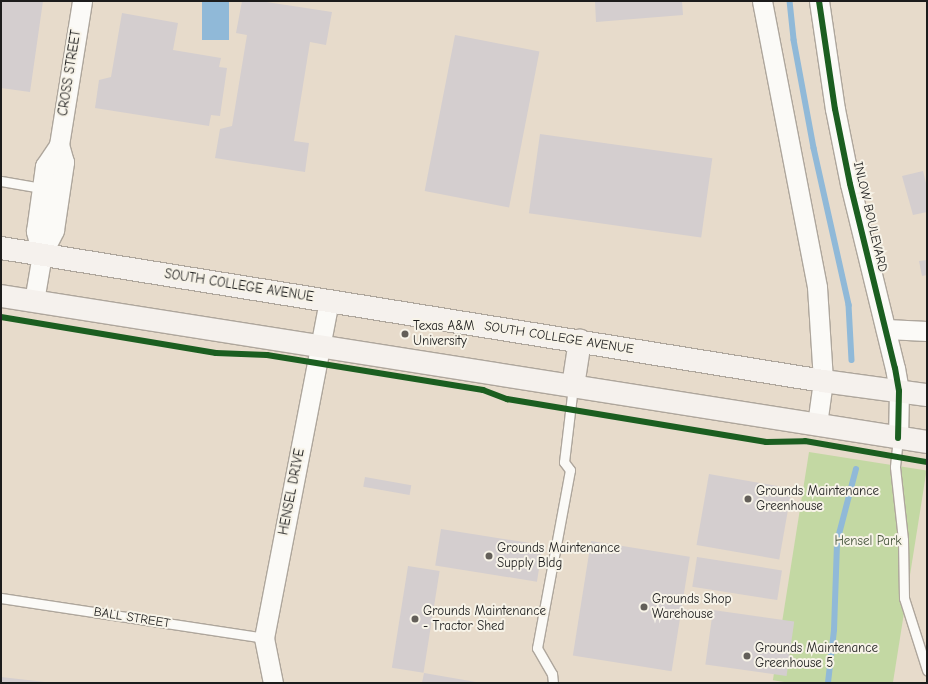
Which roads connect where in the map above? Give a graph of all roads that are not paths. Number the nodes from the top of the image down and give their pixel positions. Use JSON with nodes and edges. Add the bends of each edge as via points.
{"nodes":[{"id":1,"x":82,"y":1,"type":"edge"},
{"id":2,"x":762,"y":1,"type":"edge"},
{"id":3,"x":819,"y":1,"type":"edge"},
{"id":4,"x":59,"y":145,"type":"junction"},
{"id":5,"x":1,"y":181,"type":"edge"},
{"id":6,"x":42,"y":188,"type":"junction"},
{"id":7,"x":1,"y":248,"type":"edge"},
{"id":8,"x":42,"y":254,"type":"junction"},
{"id":9,"x":1,"y":296,"type":"edge"},
{"id":10,"x":329,"y":300,"type":"junction"},
{"id":11,"x":34,"y":301,"type":"junction"},
{"id":12,"x":886,"y":329,"type":"junction"},
{"id":13,"x":927,"y":331,"type":"edge"},
{"id":14,"x":580,"y":341,"type":"junction"},
{"id":15,"x":321,"y":345,"type":"junction"},
{"id":16,"x":823,"y":381,"type":"junction"},
{"id":17,"x":573,"y":386,"type":"junction"},
{"id":18,"x":899,"y":391,"type":"junction"},
{"id":19,"x":927,"y":395,"type":"edge"},
{"id":20,"x":817,"y":424,"type":"junction"},
{"id":21,"x":898,"y":438,"type":"junction"},
{"id":22,"x":927,"y":442,"type":"edge"},
{"id":23,"x":1,"y":598,"type":"edge"},
{"id":24,"x":264,"y":638,"type":"junction"},
{"id":25,"x":927,"y":670,"type":"edge"},
{"id":26,"x":273,"y":683,"type":"edge"},
{"id":27,"x":553,"y":683,"type":"edge"}],
"edges":[{"from":1,"to":4,"type":"street","name":"CROSS STREET"},
{"from":2,"to":16,"type":"street","via":[[814,261],[820,313]]},
{"from":3,"to":12,"type":"street","name":"INLOW BOULEVARD","via":[[845,161]]},
{"from":4,"to":6,"type":"street","name":"CROSS STREET","via":[[45,166]]},
{"from":4,"to":8,"type":"street","name":"CROSS STREET","via":[[64,162],[54,230]]},
{"from":5,"to":6,"type":"lane"},
{"from":6,"to":8,"type":"street","name":"CROSS STREET","via":[[36,231]]},
{"from":7,"to":8,"type":"main road","name":"SOUTH COLLEGE AVENUE"},
{"from":8,"to":10,"type":"main road","name":"SOUTH COLLEGE AVENUE"},
{"from":8,"to":11,"type":"street","name":"CROSS STREET"},
{"from":9,"to":11,"type":"main road"},
{"from":10,"to":14,"type":"main road","name":"SOUTH COLLEGE AVENUE"},
{"from":10,"to":15,"type":"street","name":"HENSEL DRIVE"},
{"from":11,"to":15,"type":"main road"},
{"from":12,"to":13,"type":"street"},
{"from":12,"to":18,"type":"street","name":"INLOW BOULEVARD"},
{"from":14,"to":16,"type":"main road","name":"SOUTH COLLEGE AVENUE"},
{"from":14,"to":17,"type":"main road"},
{"from":15,"to":17,"type":"main road"},
{"from":15,"to":24,"type":"street","name":"HENSEL DRIVE"},
{"from":16,"to":18,"type":"main road","name":"SOUTH COLLEGE AVENUE"},
{"from":16,"to":20,"type":"street"},
{"from":17,"to":20,"type":"main road"},
{"from":17,"to":27,"type":"lane","via":[[564,462],[570,470],[537,648],[552,674]]},
{"from":18,"to":19,"type":"main road","name":"SOUTH COLLEGE AVENUE"},
{"from":18,"to":21,"type":"street","name":"INLOW BOULEVARD"},
{"from":20,"to":21,"type":"main road"},
{"from":21,"to":22,"type":"main road"},
{"from":21,"to":25,"type":"lane","name":"INLOW BOULEVARD","via":[[895,467],[903,540],[904,598]]},
{"from":23,"to":24,"type":"lane","name":"BALL STREET"},
{"from":24,"to":26,"type":"street","name":"HENSEL DRIVE"}]}
